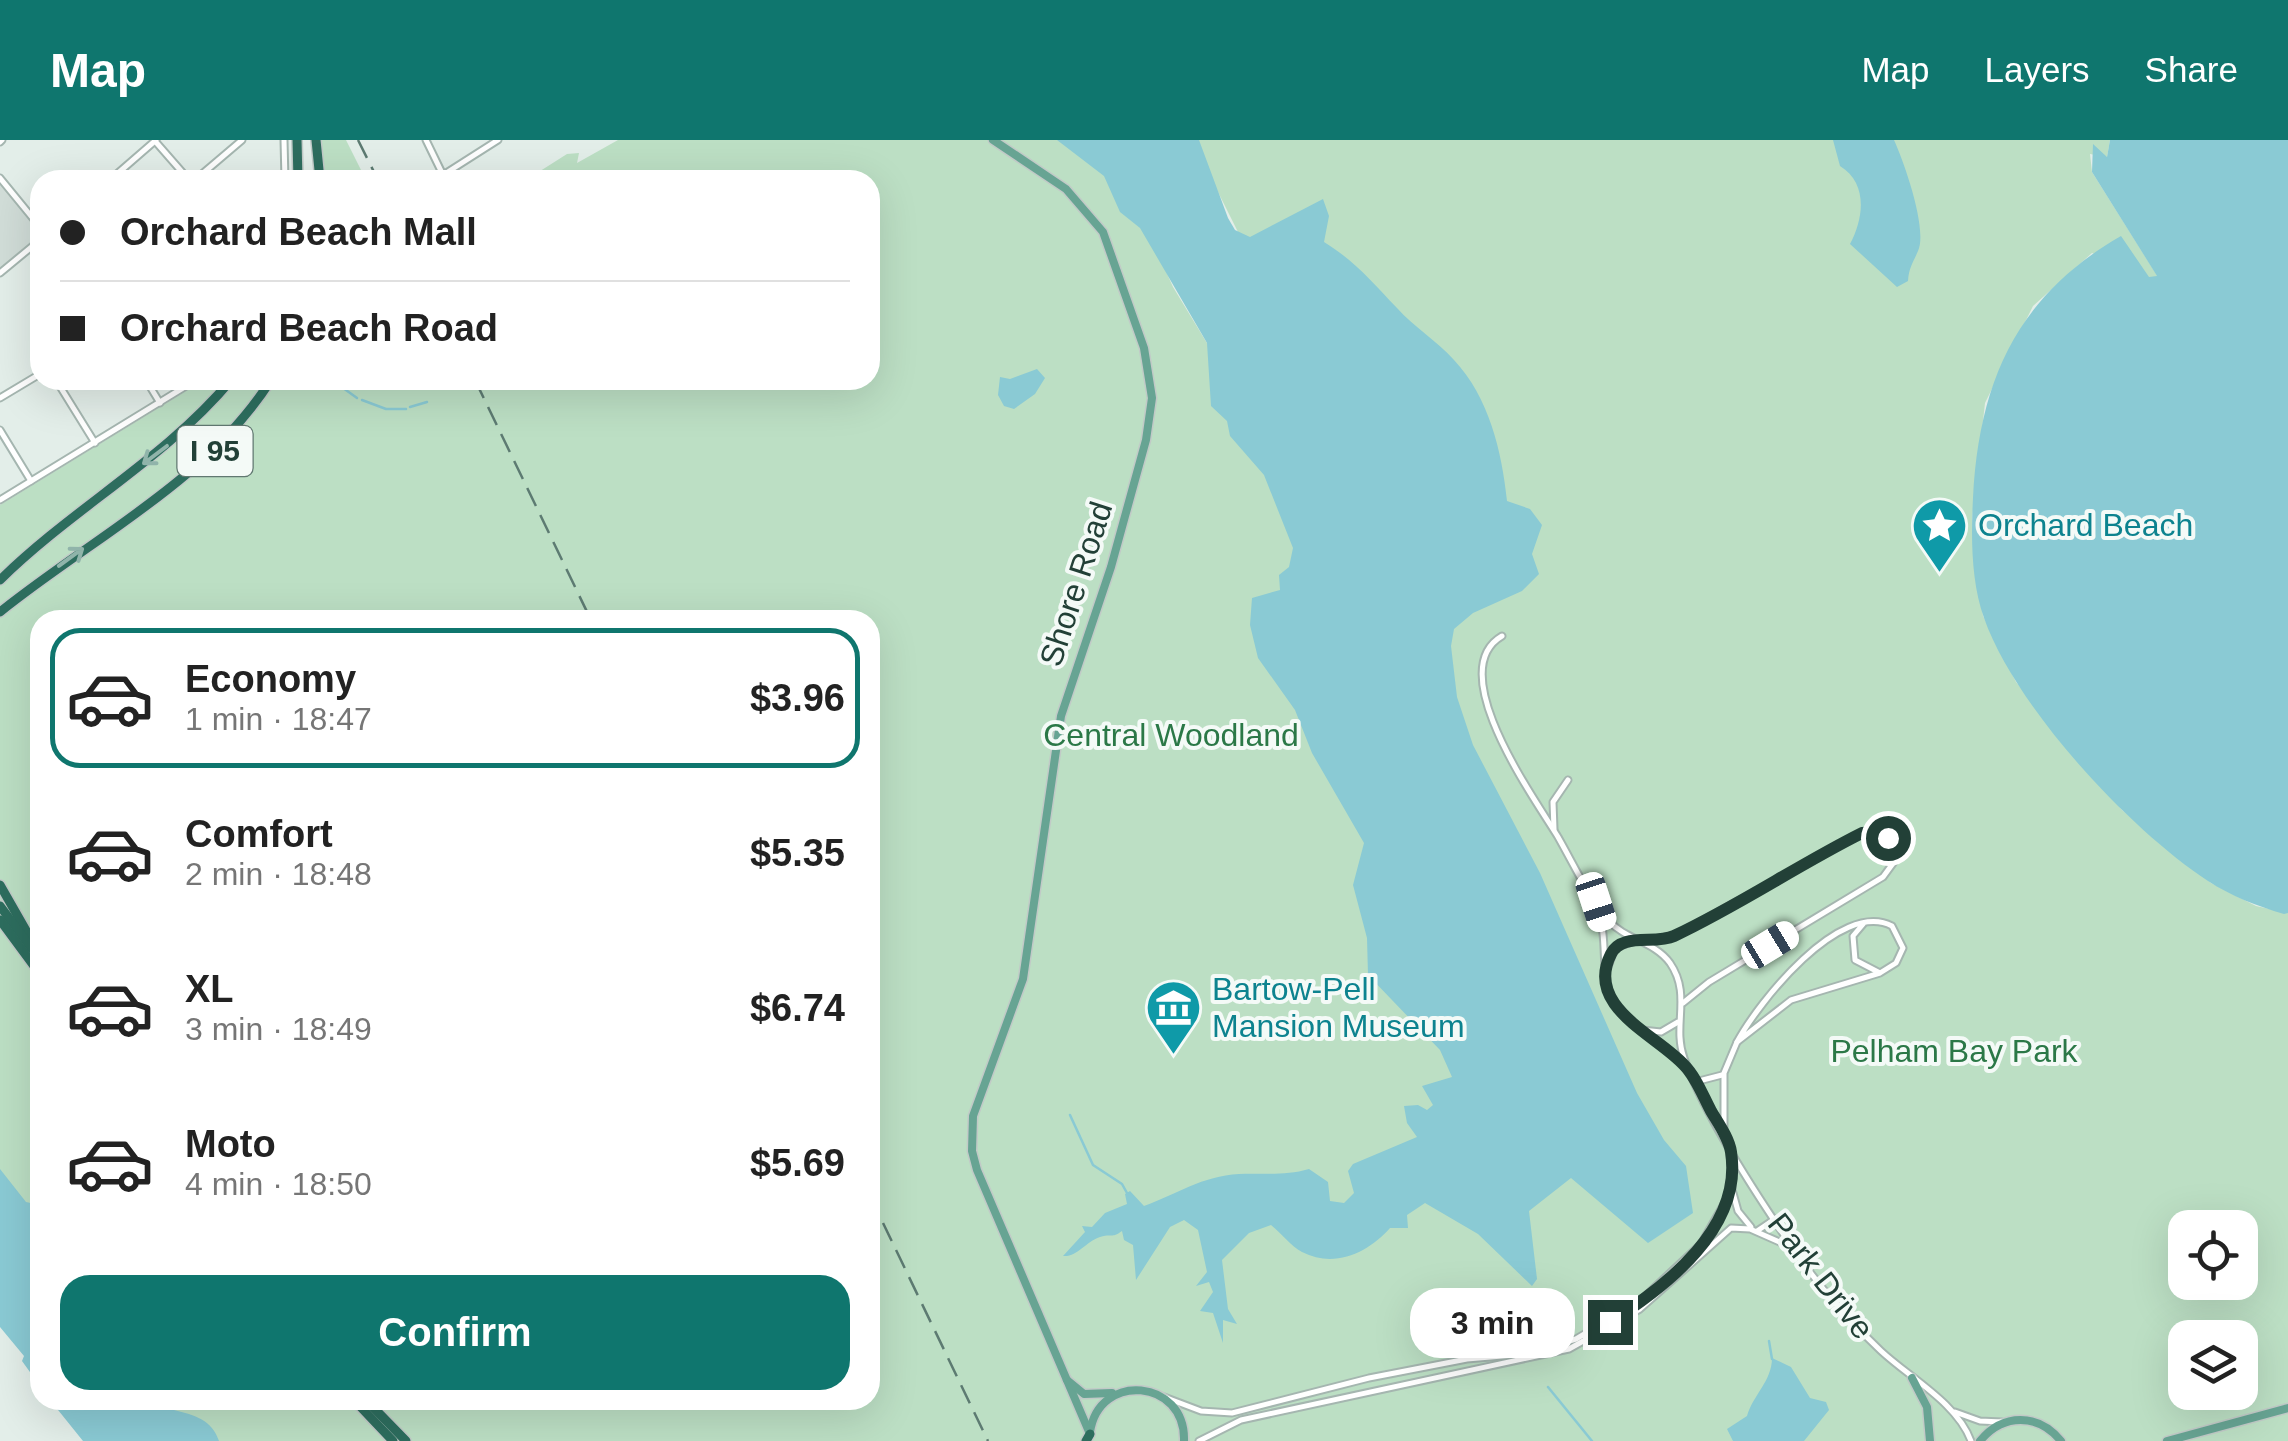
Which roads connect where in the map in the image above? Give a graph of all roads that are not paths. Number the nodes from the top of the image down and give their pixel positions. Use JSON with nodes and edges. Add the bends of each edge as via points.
{"nodes":[{"id":1,"x":155,"y":140,"type":"edge"},
{"id":2,"x":242,"y":140,"type":"edge"},
{"id":3,"x":284,"y":140,"type":"edge"},
{"id":4,"x":297,"y":140,"type":"edge"},
{"id":5,"x":316,"y":140,"type":"edge"},
{"id":6,"x":426,"y":140,"type":"edge"},
{"id":7,"x":498,"y":140,"type":"edge"},
{"id":8,"x":994,"y":140,"type":"edge"},
{"id":9,"x":121,"y":170,"type":"edge"},
{"id":10,"x":183,"y":170,"type":"edge"},
{"id":11,"x":204,"y":170,"type":"edge"},
{"id":12,"x":285,"y":170,"type":"edge"},
{"id":13,"x":298,"y":170,"type":"edge"},
{"id":14,"x":319,"y":170,"type":"edge"},
{"id":15,"x":441,"y":170,"type":"edge"},
{"id":16,"x":451,"y":170,"type":"edge"},
{"id":17,"x":0,"y":178,"type":"edge"},
{"id":18,"x":30,"y":215,"type":"edge"},
{"id":19,"x":30,"y":248,"type":"edge"},
{"id":20,"x":0,"y":273,"type":"edge"},
{"id":21,"x":30,"y":380,"type":"edge"},
{"id":22,"x":62,"y":390,"type":"edge"},
{"id":23,"x":152,"y":390,"type":"edge"},
{"id":24,"x":181,"y":390,"type":"edge"},
{"id":25,"x":222,"y":390,"type":"edge"},
{"id":26,"x":264,"y":390,"type":"edge"},
{"id":27,"x":0,"y":398,"type":"edge"},
{"id":28,"x":160,"y":404,"type":"junction"},
{"id":29,"x":0,"y":430,"type":"edge"},
{"id":30,"x":95,"y":443,"type":"junction"},
{"id":31,"x":30,"y":481,"type":"junction"},
{"id":32,"x":0,"y":500,"type":"edge"},
{"id":33,"x":0,"y":580,"type":"edge"},
{"id":34,"x":0,"y":612,"type":"edge"},
{"id":35,"x":1502,"y":636,"type":"dead end"},
{"id":36,"x":1568,"y":780,"type":"dead end"},
{"id":37,"x":1555,"y":832,"type":"junction"},
{"id":38,"x":0,"y":885,"type":"edge"},
{"id":39,"x":1596,"y":902,"type":"junction"},
{"id":40,"x":0,"y":906,"type":"edge"},
{"id":41,"x":0,"y":920,"type":"edge"},
{"id":42,"x":1864,"y":923,"type":"junction"},
{"id":43,"x":30,"y":939,"type":"edge"},
{"id":44,"x":1641,"y":941,"type":"junction"},
{"id":45,"x":30,"y":944,"type":"edge"},
{"id":46,"x":30,"y":960,"type":"edge"},
{"id":47,"x":1606,"y":974,"type":"junction"},
{"id":48,"x":1880,"y":974,"type":"junction"},
{"id":49,"x":1683,"y":1003,"type":"junction"},
{"id":50,"x":1680,"y":1020,"type":"junction"},
{"id":51,"x":1638,"y":1029,"type":"junction"},
{"id":52,"x":1737,"y":1042,"type":"junction"},
{"id":53,"x":1688,"y":1068,"type":"junction"},
{"id":54,"x":1724,"y":1074,"type":"junction"},
{"id":55,"x":1695,"y":1082,"type":"junction"},
{"id":56,"x":1724,"y":1135,"type":"junction"},
{"id":57,"x":1731,"y":1148,"type":"junction"},
{"id":58,"x":1743,"y":1169,"type":"junction"},
{"id":59,"x":1733,"y":1179,"type":"junction"},
{"id":60,"x":1732,"y":1190,"type":"junction"},
{"id":61,"x":1774,"y":1220,"type":"junction"},
{"id":62,"x":1756,"y":1231,"type":"junction"},
{"id":63,"x":1793,"y":1248,"type":"junction"},
{"id":64,"x":1064,"y":1376,"type":"junction"},
{"id":65,"x":1912,"y":1378,"type":"junction"},
{"id":66,"x":1122,"y":1391,"type":"junction"},
{"id":67,"x":1164,"y":1397,"type":"junction"},
{"id":68,"x":2288,"y":1408,"type":"edge"},
{"id":69,"x":364,"y":1410,"type":"edge"},
{"id":70,"x":376,"y":1410,"type":"edge"},
{"id":71,"x":1952,"y":1411,"type":"junction"},
{"id":72,"x":2006,"y":1422,"type":"junction"},
{"id":73,"x":2052,"y":1430,"type":"junction"},
{"id":74,"x":1089,"y":1439,"type":"edge"},
{"id":75,"x":394,"y":1441,"type":"edge"},
{"id":76,"x":406,"y":1441,"type":"edge"},
{"id":77,"x":1184,"y":1441,"type":"edge"},
{"id":78,"x":1199,"y":1441,"type":"edge"},
{"id":79,"x":1930,"y":1441,"type":"edge"},
{"id":80,"x":1971,"y":1441,"type":"edge"},
{"id":81,"x":1980,"y":1441,"type":"edge"},
{"id":82,"x":2061,"y":1441,"type":"edge"},
{"id":83,"x":2070,"y":1441,"type":"edge"},
{"id":84,"x":2167,"y":1441,"type":"edge"}],
"edges":[{"from":1,"to":9,"type":"street"},
{"from":1,"to":10,"type":"street"},
{"from":2,"to":11,"type":"street"},
{"from":3,"to":12,"type":"street"},
{"from":4,"to":13,"type":"highway"},
{"from":5,"to":14,"type":"highway"},
{"from":6,"to":15,"type":"street"},
{"from":7,"to":16,"type":"street"},
{"from":8,"to":64,"type":"main road","name":"Shore Road","via":[[1056,181],[1096,221],[1151,379],[1142,455],[1061,716],[1022,982],[972,1126],[977,1170]]},
{"from":17,"to":18,"type":"street"},
{"from":19,"to":20,"type":"street"},
{"from":21,"to":27,"type":"street"},
{"from":22,"to":30,"type":"street"},
{"from":23,"to":28,"type":"street"},
{"from":24,"to":28,"type":"street"},
{"from":25,"to":33,"type":"highway","number":"I 95","one_way":true,"via":[[175,439]]},
{"from":34,"to":26,"type":"highway","number":"I 95","one_way":true,"via":[[198,466]]},
{"from":28,"to":30,"type":"street"},
{"from":29,"to":31,"type":"street"},
{"from":30,"to":31,"type":"street"},
{"from":31,"to":32,"type":"street"},
{"from":35,"to":37,"type":"street","name":"Park Drive","via":[[1484,658],[1490,712]]},
{"from":36,"to":37,"type":"street","via":[[1553,802]]},
{"from":37,"to":39,"type":"street","name":"Park Drive"},
{"from":38,"to":43,"type":"highway"},
{"from":39,"to":44,"type":"street","name":"Park Drive","via":[[1615,926]]},
{"from":39,"to":47,"type":"street","name":"Park Drive","via":[[1606,935]]},
{"from":40,"to":45,"type":"highway"},
{"from":41,"to":46,"type":"highway"},
{"from":42,"to":48,"type":"street","via":[[1853,936],[1852,952],[1861,966]]},
{"from":42,"to":48,"type":"street","via":[[1886,922],[1902,939],[1899,960]]},
{"from":42,"to":52,"type":"street","via":[[1784,976]]},
{"from":44,"to":47,"type":"street","via":[[1615,948]]},
{"from":44,"to":49,"type":"street","name":"Park Drive","via":[[1672,967]]},
{"from":44,"to":49,"type":"street","via":[[1676,935],[1862,833],[1879,832],[1892,842],[1894,862],[1883,877]]},
{"from":47,"to":51,"type":"street","name":"Park Drive","via":[[1616,1006]]},
{"from":48,"to":52,"type":"street","via":[[1791,1000]]},
{"from":49,"to":50,"type":"street","name":"Park Drive"},
{"from":50,"to":51,"type":"street","via":[[1661,1032]]},
{"from":50,"to":53,"type":"street","name":"Park Drive"},
{"from":51,"to":53,"type":"street","name":"Park Drive"},
{"from":52,"to":54,"type":"street"},
{"from":53,"to":55,"type":"street","name":"Park Drive"},
{"from":54,"to":55,"type":"street"},
{"from":54,"to":56,"type":"street"},
{"from":55,"to":56,"type":"street","name":"Park Drive"},
{"from":56,"to":57,"type":"street","name":"Park Drive"},
{"from":57,"to":58,"type":"street","name":"Park Drive"},
{"from":57,"to":59,"type":"street"},
{"from":58,"to":59,"type":"street"},
{"from":58,"to":61,"type":"street","name":"Park Drive"},
{"from":59,"to":60,"type":"street"},
{"from":60,"to":62,"type":"street","via":[[1740,1214]]},
{"from":60,"to":67,"type":"street","via":[[1706,1239],[1668,1277],[1610,1322],[1556,1347],[1369,1378],[1232,1413],[1201,1411]]},
{"from":61,"to":62,"type":"street"},
{"from":61,"to":63,"type":"street","name":"Park Drive"},
{"from":62,"to":63,"type":"street"},
{"from":62,"to":78,"type":"street","via":[[1724,1231],[1640,1309],[1569,1348],[1241,1420]]},
{"from":63,"to":65,"type":"street","name":"Park Drive","via":[[1848,1318]]},
{"from":64,"to":66,"type":"main road","via":[[1084,1394]]},
{"from":64,"to":74,"type":"main road","name":"Shore Road"},
{"from":65,"to":71,"type":"street","name":"Park Drive"},
{"from":65,"to":79,"type":"main road","via":[[1927,1407]]},
{"from":66,"to":67,"type":"main road","via":[[1146,1389]]},
{"from":66,"to":74,"type":"main road","via":[[1100,1406]]},
{"from":67,"to":77,"type":"main road","via":[[1181,1418]]},
{"from":68,"to":84,"type":"main road"},
{"from":69,"to":75,"type":"highway"},
{"from":70,"to":76,"type":"highway"},
{"from":71,"to":72,"type":"street","name":"Park Drive"},
{"from":71,"to":80,"type":"street","name":"Park Drive"},
{"from":72,"to":73,"type":"main road","via":[[2028,1420]]},
{"from":72,"to":81,"type":"main road"},
{"from":73,"to":82,"type":"main road"},
{"from":73,"to":83,"type":"main road"}]}
